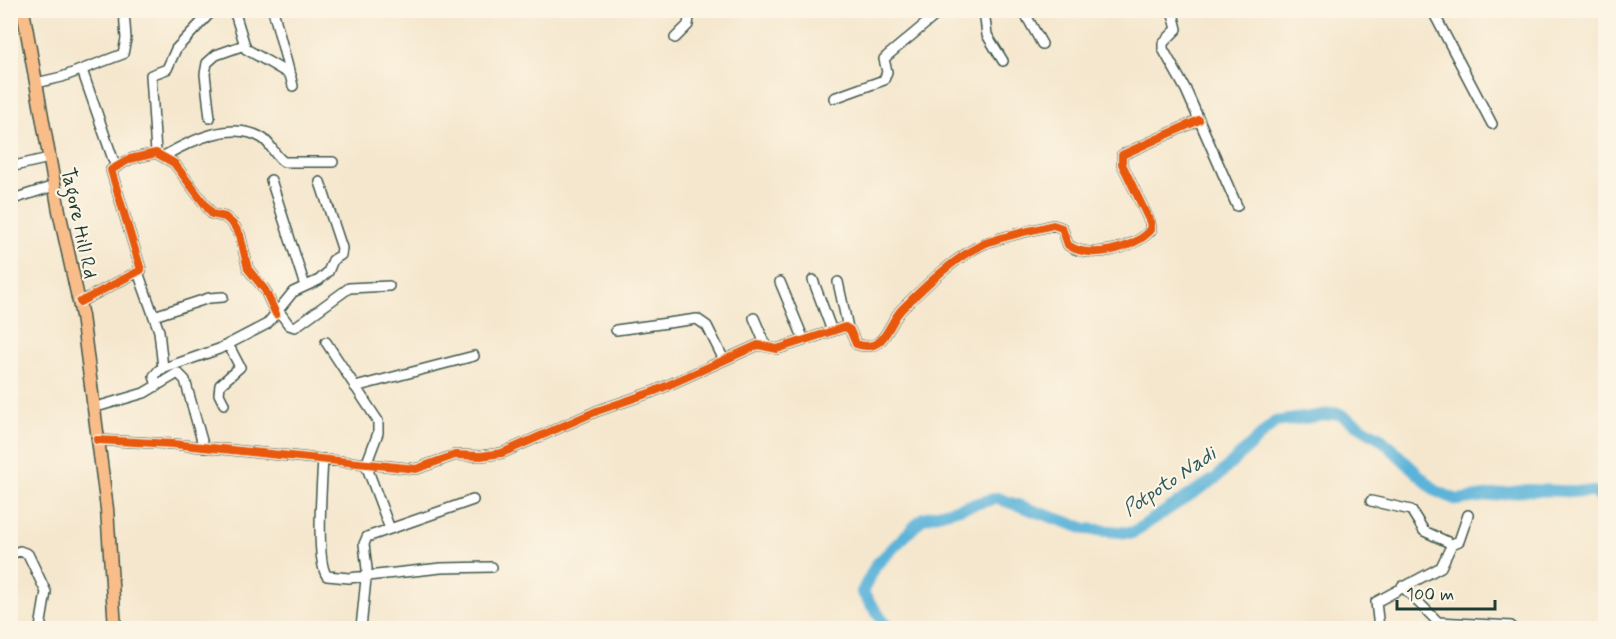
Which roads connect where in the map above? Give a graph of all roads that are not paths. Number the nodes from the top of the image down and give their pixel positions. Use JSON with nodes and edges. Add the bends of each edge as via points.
{"nodes":[{"id":1,"x":23,"y":10,"type":"edge"},
{"id":2,"x":124,"y":10,"type":"edge"},
{"id":3,"x":213,"y":10,"type":"edge"},
{"id":4,"x":234,"y":10,"type":"edge"},
{"id":5,"x":273,"y":10,"type":"edge"},
{"id":6,"x":690,"y":10,"type":"edge"},
{"id":7,"x":984,"y":10,"type":"edge"},
{"id":8,"x":1023,"y":10,"type":"edge"},
{"id":9,"x":1173,"y":10,"type":"edge"},
{"id":10,"x":1432,"y":10,"type":"edge"},
{"id":11,"x":939,"y":11,"type":"edge"},
{"id":12,"x":675,"y":38,"type":"dead end"},
{"id":13,"x":1042,"y":44,"type":"dead end"},
{"id":14,"x":244,"y":45,"type":"junction"},
{"id":15,"x":1003,"y":61,"type":"dead end"},
{"id":16,"x":82,"y":70,"type":"junction"},
{"id":17,"x":291,"y":75,"type":"junction"},
{"id":18,"x":36,"y":84,"type":"junction"},
{"id":19,"x":293,"y":86,"type":"dead end"},
{"id":20,"x":834,"y":98,"type":"dead end"},
{"id":21,"x":210,"y":118,"type":"dead end"},
{"id":22,"x":1199,"y":120,"type":"junction"},
{"id":23,"x":1492,"y":124,"type":"dead end"},
{"id":24,"x":160,"y":155,"type":"junction"},
{"id":25,"x":49,"y":159,"type":"junction"},
{"id":26,"x":333,"y":162,"type":"dead end"},
{"id":27,"x":115,"y":165,"type":"junction"},
{"id":28,"x":10,"y":168,"type":"edge"},
{"id":29,"x":271,"y":180,"type":"dead end"},
{"id":30,"x":320,"y":182,"type":"dead end"},
{"id":31,"x":54,"y":186,"type":"junction"},
{"id":32,"x":10,"y":200,"type":"edge"},
{"id":33,"x":1237,"y":206,"type":"dead end"},
{"id":34,"x":138,"y":272,"type":"junction"},
{"id":35,"x":813,"y":280,"type":"dead end"},
{"id":36,"x":780,"y":282,"type":"dead end"},
{"id":37,"x":838,"y":282,"type":"dead end"},
{"id":38,"x":305,"y":286,"type":"junction"},
{"id":39,"x":389,"y":286,"type":"dead end"},
{"id":40,"x":223,"y":297,"type":"dead end"},
{"id":41,"x":80,"y":302,"type":"junction"},
{"id":42,"x":277,"y":312,"type":"junction"},
{"id":43,"x":154,"y":316,"type":"junction"},
{"id":44,"x":754,"y":318,"type":"dead end"},
{"id":45,"x":848,"y":328,"type":"junction"},
{"id":46,"x":616,"y":330,"type":"dead end"},
{"id":47,"x":832,"y":331,"type":"junction"},
{"id":48,"x":804,"y":340,"type":"junction"},
{"id":49,"x":326,"y":342,"type":"dead end"},
{"id":50,"x":228,"y":344,"type":"junction"},
{"id":51,"x":766,"y":346,"type":"junction"},
{"id":52,"x":474,"y":356,"type":"dead end"},
{"id":53,"x":724,"y":360,"type":"junction"},
{"id":54,"x":163,"y":368,"type":"junction"},
{"id":55,"x":157,"y":386,"type":"junction"},
{"id":56,"x":355,"y":387,"type":"junction"},
{"id":57,"x":224,"y":404,"type":"dead end"},
{"id":58,"x":93,"y":408,"type":"junction"},
{"id":59,"x":97,"y":440,"type":"junction"},
{"id":60,"x":208,"y":449,"type":"junction"},
{"id":61,"x":323,"y":459,"type":"junction"},
{"id":62,"x":366,"y":465,"type":"junction"},
{"id":63,"x":473,"y":500,"type":"dead end"},
{"id":64,"x":1371,"y":501,"type":"dead end"},
{"id":65,"x":1468,"y":515,"type":"dead end"},
{"id":66,"x":390,"y":529,"type":"junction"},
{"id":67,"x":1452,"y":544,"type":"junction"},
{"id":68,"x":12,"y":552,"type":"edge"},
{"id":69,"x":492,"y":567,"type":"dead end"},
{"id":70,"x":367,"y":577,"type":"junction"},
{"id":71,"x":1402,"y":586,"type":"junction"},
{"id":72,"x":1441,"y":625,"type":"edge"},
{"id":73,"x":1511,"y":626,"type":"dead end"},
{"id":74,"x":40,"y":628,"type":"edge"},
{"id":75,"x":115,"y":628,"type":"edge"},
{"id":76,"x":361,"y":628,"type":"edge"},
{"id":77,"x":1379,"y":628,"type":"edge"}],
"edges":[{"from":1,"to":18,"type":"main road","name":"Tagore Hill Rd"},
{"from":2,"to":16,"type":"street","via":[[123,54]]},
{"from":3,"to":24,"type":"street","via":[[176,49],[167,69],[151,75]]},
{"from":4,"to":14,"type":"street"},
{"from":5,"to":17,"type":"street"},
{"from":6,"to":12,"type":"street","via":[[687,25]]},
{"from":7,"to":15,"type":"street","via":[[987,35]]},
{"from":8,"to":13,"type":"street"},
{"from":9,"to":22,"type":"street","via":[[1177,29],[1162,46]]},
{"from":10,"to":23,"type":"street"},
{"from":11,"to":20,"type":"street","via":[[884,59],[884,80]]},
{"from":14,"to":17,"type":"street"},
{"from":14,"to":21,"type":"street","via":[[216,55],[207,63]]},
{"from":16,"to":18,"type":"street"},
{"from":16,"to":27,"type":"street"},
{"from":17,"to":19,"type":"street"},
{"from":18,"to":25,"type":"main road","name":"Tagore Hill Rd"},
{"from":22,"to":33,"type":"street"},
{"from":22,"to":45,"type":"street","via":[[1122,155],[1122,164],[1150,222],[1151,230],[1145,236],[1116,250],[1081,251],[1068,244],[1062,228],[1053,225],[986,243],[946,268],[904,308],[880,342],[859,345]]},
{"from":24,"to":26,"type":"street","via":[[198,138],[238,133],[262,138],[284,162]]},
{"from":24,"to":27,"type":"street"},
{"from":24,"to":42,"type":"street","via":[[174,163],[212,214],[225,217],[237,230],[248,269]]},
{"from":25,"to":28,"type":"street"},
{"from":25,"to":31,"type":"main road","name":"Tagore Hill Rd"},
{"from":27,"to":34,"type":"street","via":[[112,175],[140,262]]},
{"from":29,"to":38,"type":"street"},
{"from":30,"to":38,"type":"street","via":[[342,252],[323,276]]},
{"from":31,"to":32,"type":"street"},
{"from":31,"to":41,"type":"main road","name":"Tagore Hill Rd"},
{"from":34,"to":41,"type":"street"},
{"from":34,"to":43,"type":"street"},
{"from":35,"to":47,"type":"street"},
{"from":36,"to":48,"type":"street"},
{"from":37,"to":45,"type":"street"},
{"from":38,"to":42,"type":"street","via":[[293,292]]},
{"from":39,"to":42,"type":"street","via":[[349,288],[295,327]]},
{"from":40,"to":43,"type":"street"},
{"from":41,"to":58,"type":"main road","name":"Tagore Hill Rd"},
{"from":42,"to":50,"type":"street","via":[[267,324]]},
{"from":43,"to":54,"type":"street","via":[[161,338]]},
{"from":44,"to":51,"type":"street"},
{"from":45,"to":47,"type":"street"},
{"from":46,"to":53,"type":"street","via":[[698,319],[707,326]]},
{"from":47,"to":48,"type":"street"},
{"from":48,"to":51,"type":"street","via":[[777,349]]},
{"from":49,"to":56,"type":"street"},
{"from":50,"to":54,"type":"street"},
{"from":50,"to":57,"type":"street","via":[[240,367],[220,385]]},
{"from":51,"to":53,"type":"street","via":[[758,345]]},
{"from":52,"to":56,"type":"street"},
{"from":53,"to":62,"type":"street","via":[[502,453],[455,454],[409,470]]},
{"from":54,"to":55,"type":"street","via":[[154,376]]},
{"from":55,"to":58,"type":"street"},
{"from":55,"to":60,"type":"street","via":[[172,374],[182,375]]},
{"from":56,"to":62,"type":"street","via":[[378,421],[378,433]]},
{"from":58,"to":59,"type":"main road","name":"Tagore Hill Rd"},
{"from":59,"to":60,"type":"street"},
{"from":59,"to":75,"type":"main road","name":"Tagore Hill Rd"},
{"from":60,"to":61,"type":"street"},
{"from":61,"to":62,"type":"street"},
{"from":61,"to":70,"type":"street","via":[[324,573],[331,578]]},
{"from":62,"to":66,"type":"street"},
{"from":63,"to":66,"type":"street"},
{"from":64,"to":67,"type":"street","via":[[1411,510],[1425,531]]},
{"from":65,"to":67,"type":"street","via":[[1459,541]]},
{"from":66,"to":70,"type":"street","via":[[365,540]]},
{"from":67,"to":71,"type":"street","via":[[1441,567]]},
{"from":68,"to":74,"type":"street","via":[[28,554],[44,587]]},
{"from":69,"to":70,"type":"street","via":[[441,568]]},
{"from":70,"to":76,"type":"street"},
{"from":71,"to":72,"type":"street"},
{"from":71,"to":77,"type":"street","via":[[1376,602]]},
{"from":72,"to":73,"type":"street"}]}
